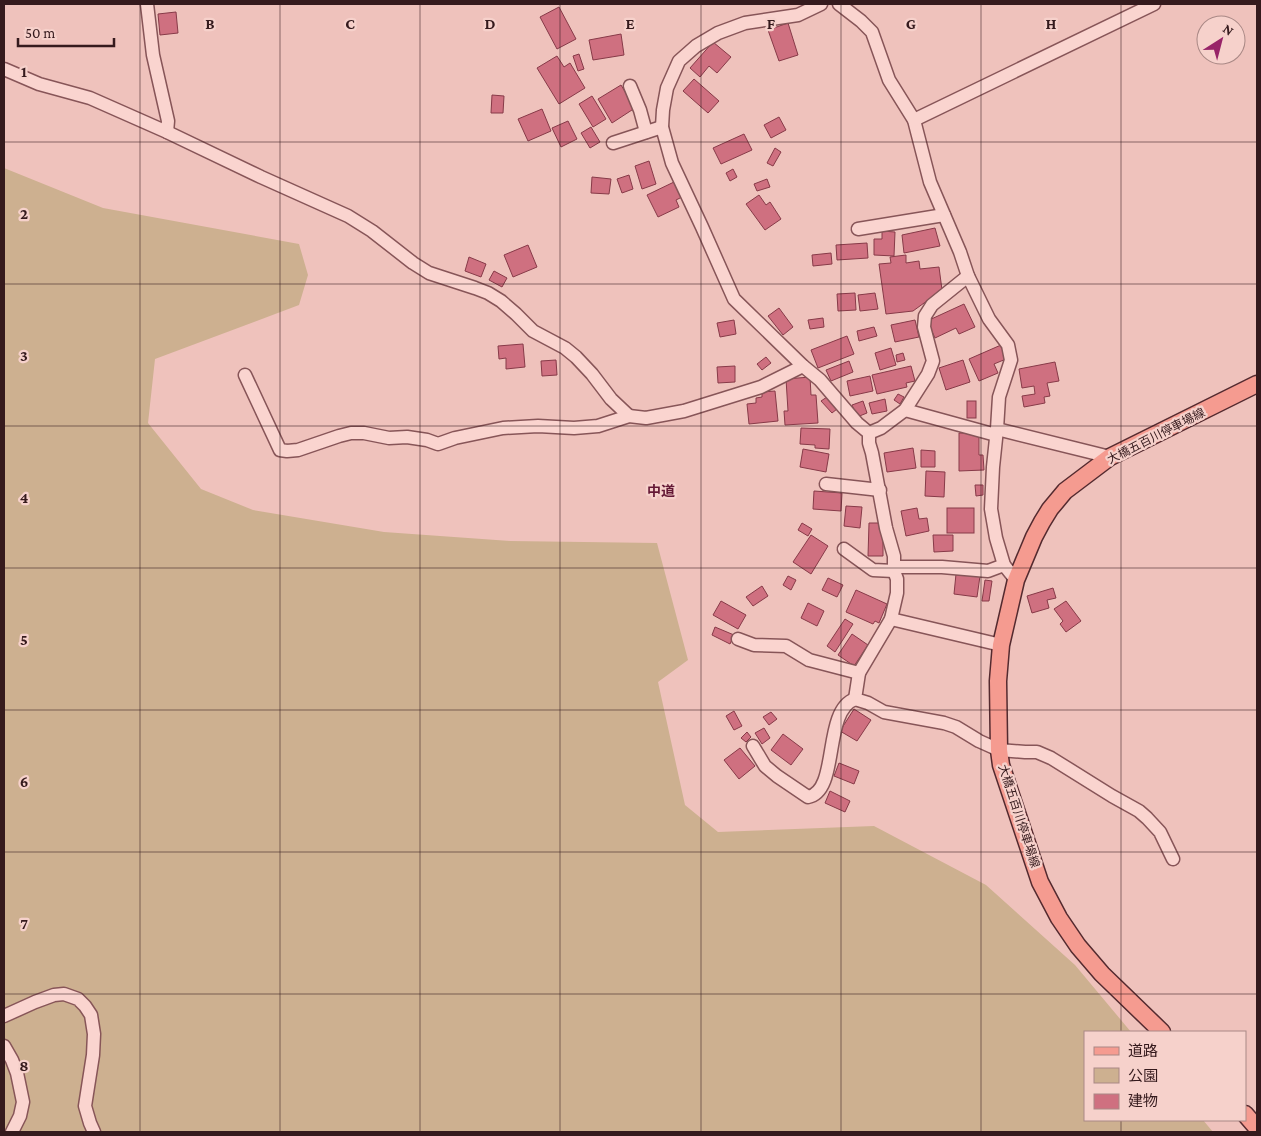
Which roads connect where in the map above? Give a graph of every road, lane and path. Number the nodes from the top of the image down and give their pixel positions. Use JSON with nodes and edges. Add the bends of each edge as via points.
{"nodes":[{"id":1,"x":146,"y":4,"type":"edge"},
{"id":2,"x":821,"y":4,"type":"edge"},
{"id":3,"x":839,"y":4,"type":"edge"},
{"id":4,"x":1154,"y":4,"type":"edge"},
{"id":5,"x":4,"y":69,"type":"edge"},
{"id":6,"x":630,"y":86,"type":"dead end"},
{"id":7,"x":914,"y":120,"type":"junction"},
{"id":8,"x":662,"y":127,"type":"junction"},
{"id":9,"x":167,"y":132,"type":"junction"},
{"id":10,"x":646,"y":132,"type":"junction"},
{"id":11,"x":613,"y":143,"type":"dead end"},
{"id":12,"x":944,"y":215,"type":"junction"},
{"id":13,"x":858,"y":229,"type":"dead end"},
{"id":14,"x":968,"y":276,"type":"junction"},
{"id":15,"x":803,"y":366,"type":"junction"},
{"id":16,"x":245,"y":375,"type":"dead end"},
{"id":17,"x":1257,"y":384,"type":"edge"},
{"id":18,"x":905,"y":410,"type":"junction"},
{"id":19,"x":629,"y":416,"type":"junction"},
{"id":20,"x":997,"y":432,"type":"junction"},
{"id":21,"x":869,"y":433,"type":"junction"},
{"id":22,"x":1110,"y":457,"type":"junction"},
{"id":23,"x":826,"y":484,"type":"dead end"},
{"id":24,"x":880,"y":490,"type":"junction"},
{"id":25,"x":844,"y":549,"type":"dead end"},
{"id":26,"x":1004,"y":565,"type":"junction"},
{"id":27,"x":894,"y":569,"type":"junction"},
{"id":28,"x":1016,"y":580,"type":"junction"},
{"id":29,"x":891,"y":619,"type":"junction"},
{"id":30,"x":738,"y":639,"type":"dead end"},
{"id":31,"x":1001,"y":645,"type":"junction"},
{"id":32,"x":859,"y":673,"type":"junction"},
{"id":33,"x":855,"y":699,"type":"junction"},
{"id":34,"x":753,"y":746,"type":"dead end"},
{"id":35,"x":999,"y":750,"type":"junction"},
{"id":36,"x":1173,"y":859,"type":"dead end"},
{"id":37,"x":4,"y":1016,"type":"edge"},
{"id":38,"x":1161,"y":1031,"type":"edge"},
{"id":39,"x":4,"y":1046,"type":"edge"},
{"id":40,"x":1246,"y":1115,"type":"edge"},
{"id":41,"x":1257,"y":1128,"type":"edge"},
{"id":42,"x":12,"y":1132,"type":"edge"},
{"id":43,"x":94,"y":1132,"type":"edge"}],
"edges":[{"from":1,"to":9,"type":"street","via":[[153,55],[168,121]]},
{"from":2,"to":8,"type":"street","via":[[798,15],[745,23],[696,46],[679,61],[667,88]]},
{"from":3,"to":7,"type":"street","via":[[872,32],[889,80]]},
{"from":4,"to":7,"type":"street"},
{"from":5,"to":9,"type":"street","via":[[39,84],[90,98]]},
{"from":6,"to":10,"type":"street"},
{"from":7,"to":12,"type":"street","via":[[930,182]]},
{"from":8,"to":10,"type":"street"},
{"from":8,"to":15,"type":"street","via":[[672,162],[734,299]]},
{"from":9,"to":19,"type":"street","via":[[348,216],[429,273],[488,293],[533,331],[576,357]]},
{"from":10,"to":11,"type":"street"},
{"from":12,"to":13,"type":"street"},
{"from":12,"to":14,"type":"street"},
{"from":14,"to":18,"type":"street","via":[[932,305],[925,316],[924,327],[933,361]]},
{"from":14,"to":20,"type":"street","via":[[989,319],[1008,346],[1012,360],[999,397]]},
{"from":15,"to":19,"type":"street","via":[[761,387],[684,411],[646,418]]},
{"from":15,"to":21,"type":"street"},
{"from":16,"to":19,"type":"street","via":[[280,450],[287,451],[351,433],[406,437],[438,444],[503,428],[598,426]]},
{"from":17,"to":22,"type":"main road","name":"大橋五百川停車場線"},
{"from":18,"to":20,"type":"street"},
{"from":18,"to":21,"type":"street"},
{"from":20,"to":22,"type":"street"},
{"from":20,"to":26,"type":"street","via":[[991,509]]},
{"from":21,"to":24,"type":"street"},
{"from":22,"to":28,"type":"main road","name":"大橋五百川停車場線","via":[[1065,491],[1050,509]]},
{"from":23,"to":24,"type":"street"},
{"from":24,"to":27,"type":"street"},
{"from":25,"to":27,"type":"street","via":[[873,570]]},
{"from":26,"to":27,"type":"street","via":[[988,570],[942,567]]},
{"from":26,"to":28,"type":"street"},
{"from":27,"to":29,"type":"street","via":[[897,579]]},
{"from":28,"to":31,"type":"main road","name":"大橋五百川停車場線"},
{"from":29,"to":31,"type":"street"},
{"from":29,"to":32,"type":"street"},
{"from":30,"to":32,"type":"street","via":[[754,645],[786,646],[809,660]]},
{"from":31,"to":35,"type":"main road","name":"大橋五百川停車場線"},
{"from":32,"to":33,"type":"street"},
{"from":33,"to":34,"type":"street","via":[[842,711],[834,732],[825,778],[812,796],[808,797],[765,766]]},
{"from":33,"to":35,"type":"street","via":[[884,712],[956,727]]},
{"from":35,"to":36,"type":"street","via":[[1037,752],[1130,805],[1160,832]]},
{"from":35,"to":38,"type":"main road","name":"大橋五百川停車場線","via":[[1003,772],[1040,882],[1059,918],[1102,974]]},
{"from":37,"to":43,"type":"street","via":[[64,994],[78,999],[85,1006],[91,1015],[94,1034],[84,1106]]},
{"from":39,"to":42,"type":"street","via":[[17,1073],[23,1102]]},
{"from":40,"to":41,"type":"main road"}]}
